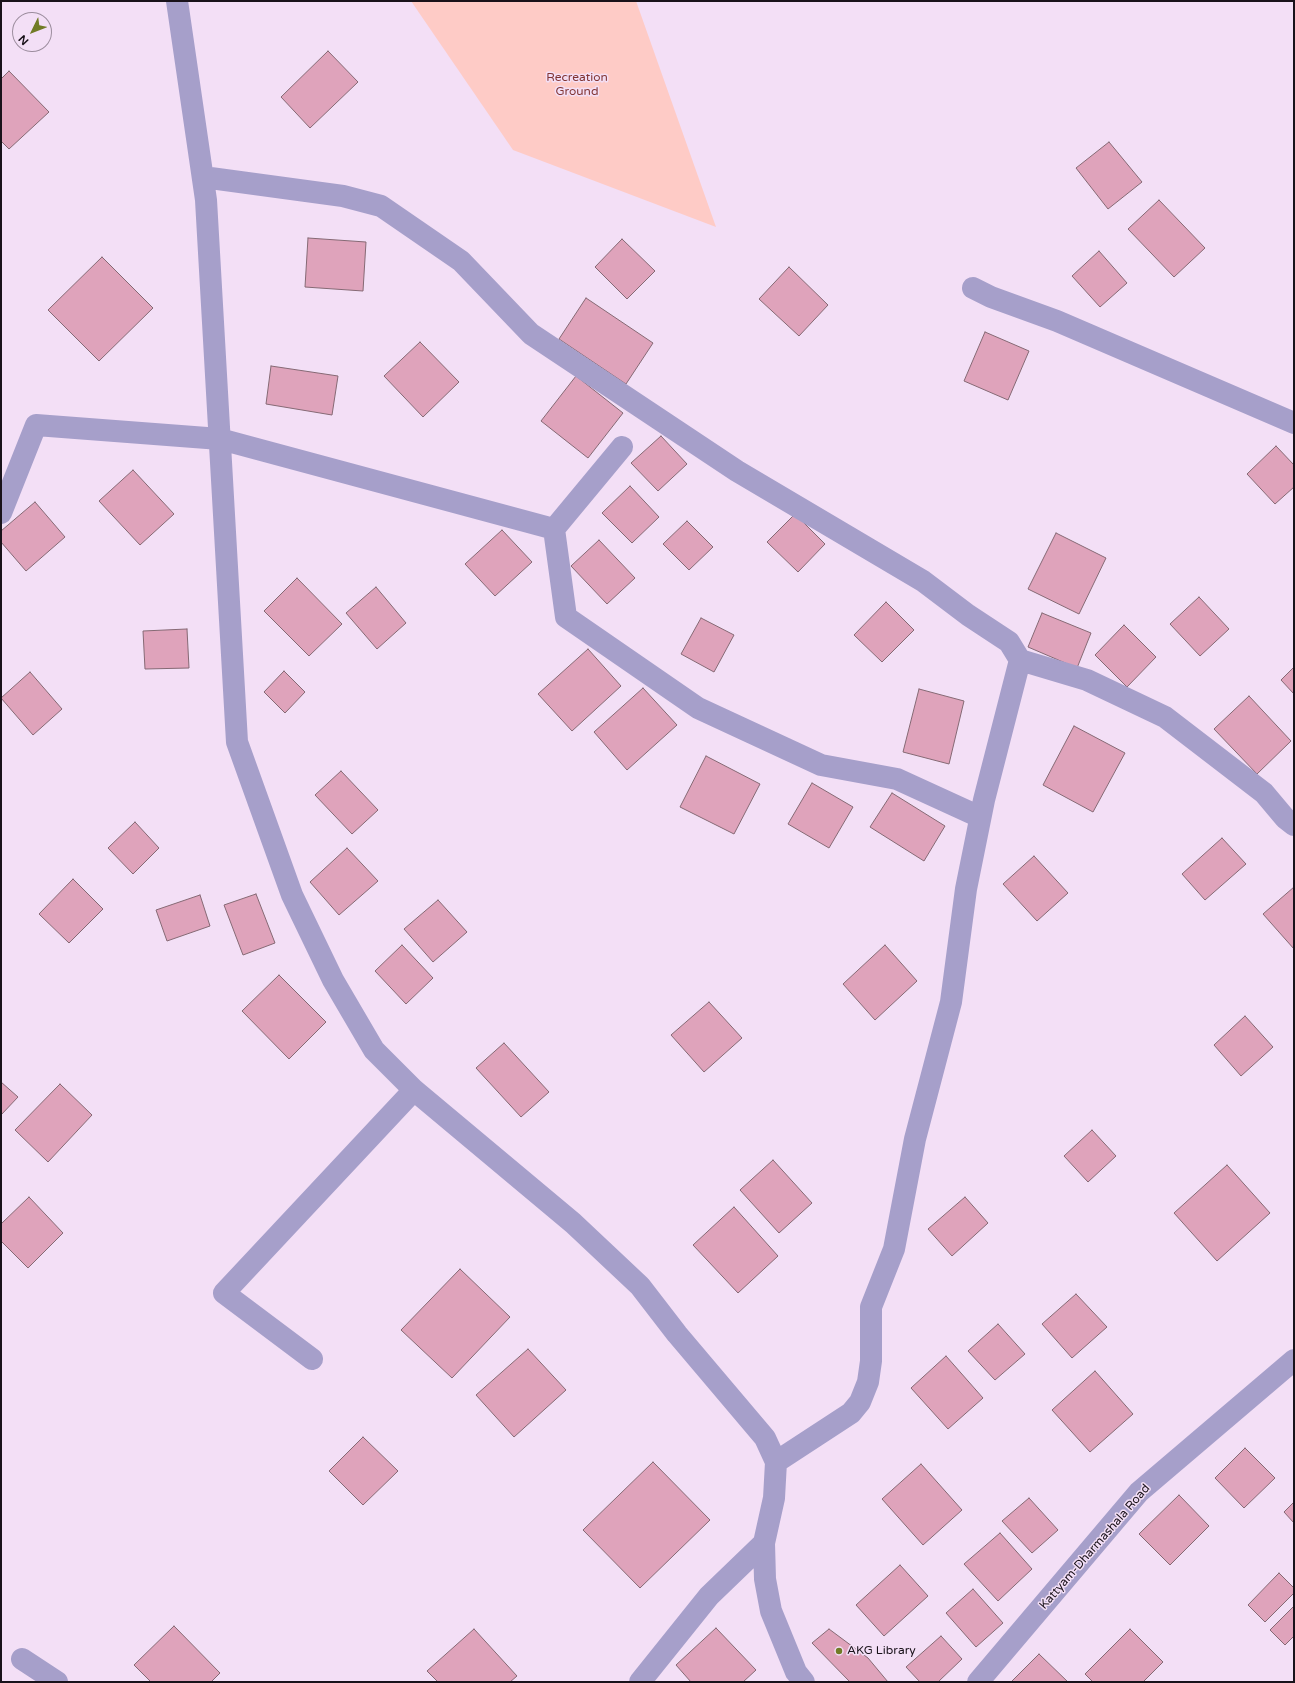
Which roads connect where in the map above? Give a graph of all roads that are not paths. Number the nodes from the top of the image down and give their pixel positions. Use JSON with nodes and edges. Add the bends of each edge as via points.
{"nodes":[{"id":1,"x":177,"y":1,"type":"edge"},
{"id":2,"x":203,"y":177,"type":"junction"},
{"id":3,"x":973,"y":288,"type":"dead end"},
{"id":4,"x":1294,"y":423,"type":"edge"},
{"id":5,"x":220,"y":439,"type":"junction"},
{"id":6,"x":622,"y":446,"type":"dead end"},
{"id":7,"x":1,"y":513,"type":"edge"},
{"id":8,"x":554,"y":528,"type":"junction"},
{"id":9,"x":1020,"y":660,"type":"junction"},
{"id":10,"x":980,"y":818,"type":"junction"},
{"id":11,"x":1294,"y":825,"type":"edge"},
{"id":12,"x":414,"y":1090,"type":"junction"},
{"id":13,"x":312,"y":1359,"type":"dead end"},
{"id":14,"x":1294,"y":1360,"type":"edge"},
{"id":15,"x":776,"y":1462,"type":"junction"},
{"id":16,"x":764,"y":1543,"type":"junction"},
{"id":17,"x":22,"y":1659,"type":"dead end"},
{"id":18,"x":57,"y":1682,"type":"edge"},
{"id":19,"x":640,"y":1682,"type":"edge"},
{"id":20,"x":804,"y":1682,"type":"edge"},
{"id":21,"x":978,"y":1682,"type":"edge"}],
"edges":[{"from":1,"to":2,"type":"street"},
{"from":2,"to":5,"type":"street"},
{"from":2,"to":9,"type":"street","via":[[343,196],[381,206],[461,261],[531,334],[737,472],[923,581],[1009,642]]},
{"from":3,"to":4,"type":"street","via":[[1057,321]]},
{"from":5,"to":7,"type":"street","via":[[36,425]]},
{"from":5,"to":8,"type":"street"},
{"from":5,"to":12,"type":"street","via":[[237,742],[292,895],[332,980],[374,1050]]},
{"from":6,"to":8,"type":"street"},
{"from":8,"to":10,"type":"street","via":[[566,617],[698,708],[821,765],[897,779]]},
{"from":9,"to":10,"type":"street"},
{"from":9,"to":11,"type":"street","via":[[1087,680],[1165,717],[1264,793]]},
{"from":10,"to":15,"type":"street","via":[[966,889],[951,1002],[915,1139],[894,1249],[871,1307],[871,1361],[868,1382],[860,1402],[850,1413]]},
{"from":12,"to":13,"type":"street","via":[[224,1293]]},
{"from":12,"to":15,"type":"street","via":[[573,1224],[640,1286],[764,1438]]},
{"from":14,"to":21,"type":"street","name":"Kattyam-Dharmashala Road","via":[[1139,1492]]},
{"from":15,"to":16,"type":"street","via":[[774,1498]]},
{"from":16,"to":19,"type":"street","via":[[709,1596]]},
{"from":16,"to":20,"type":"street","via":[[765,1579],[771,1611],[796,1672]]},
{"from":17,"to":18,"type":"street"}]}
